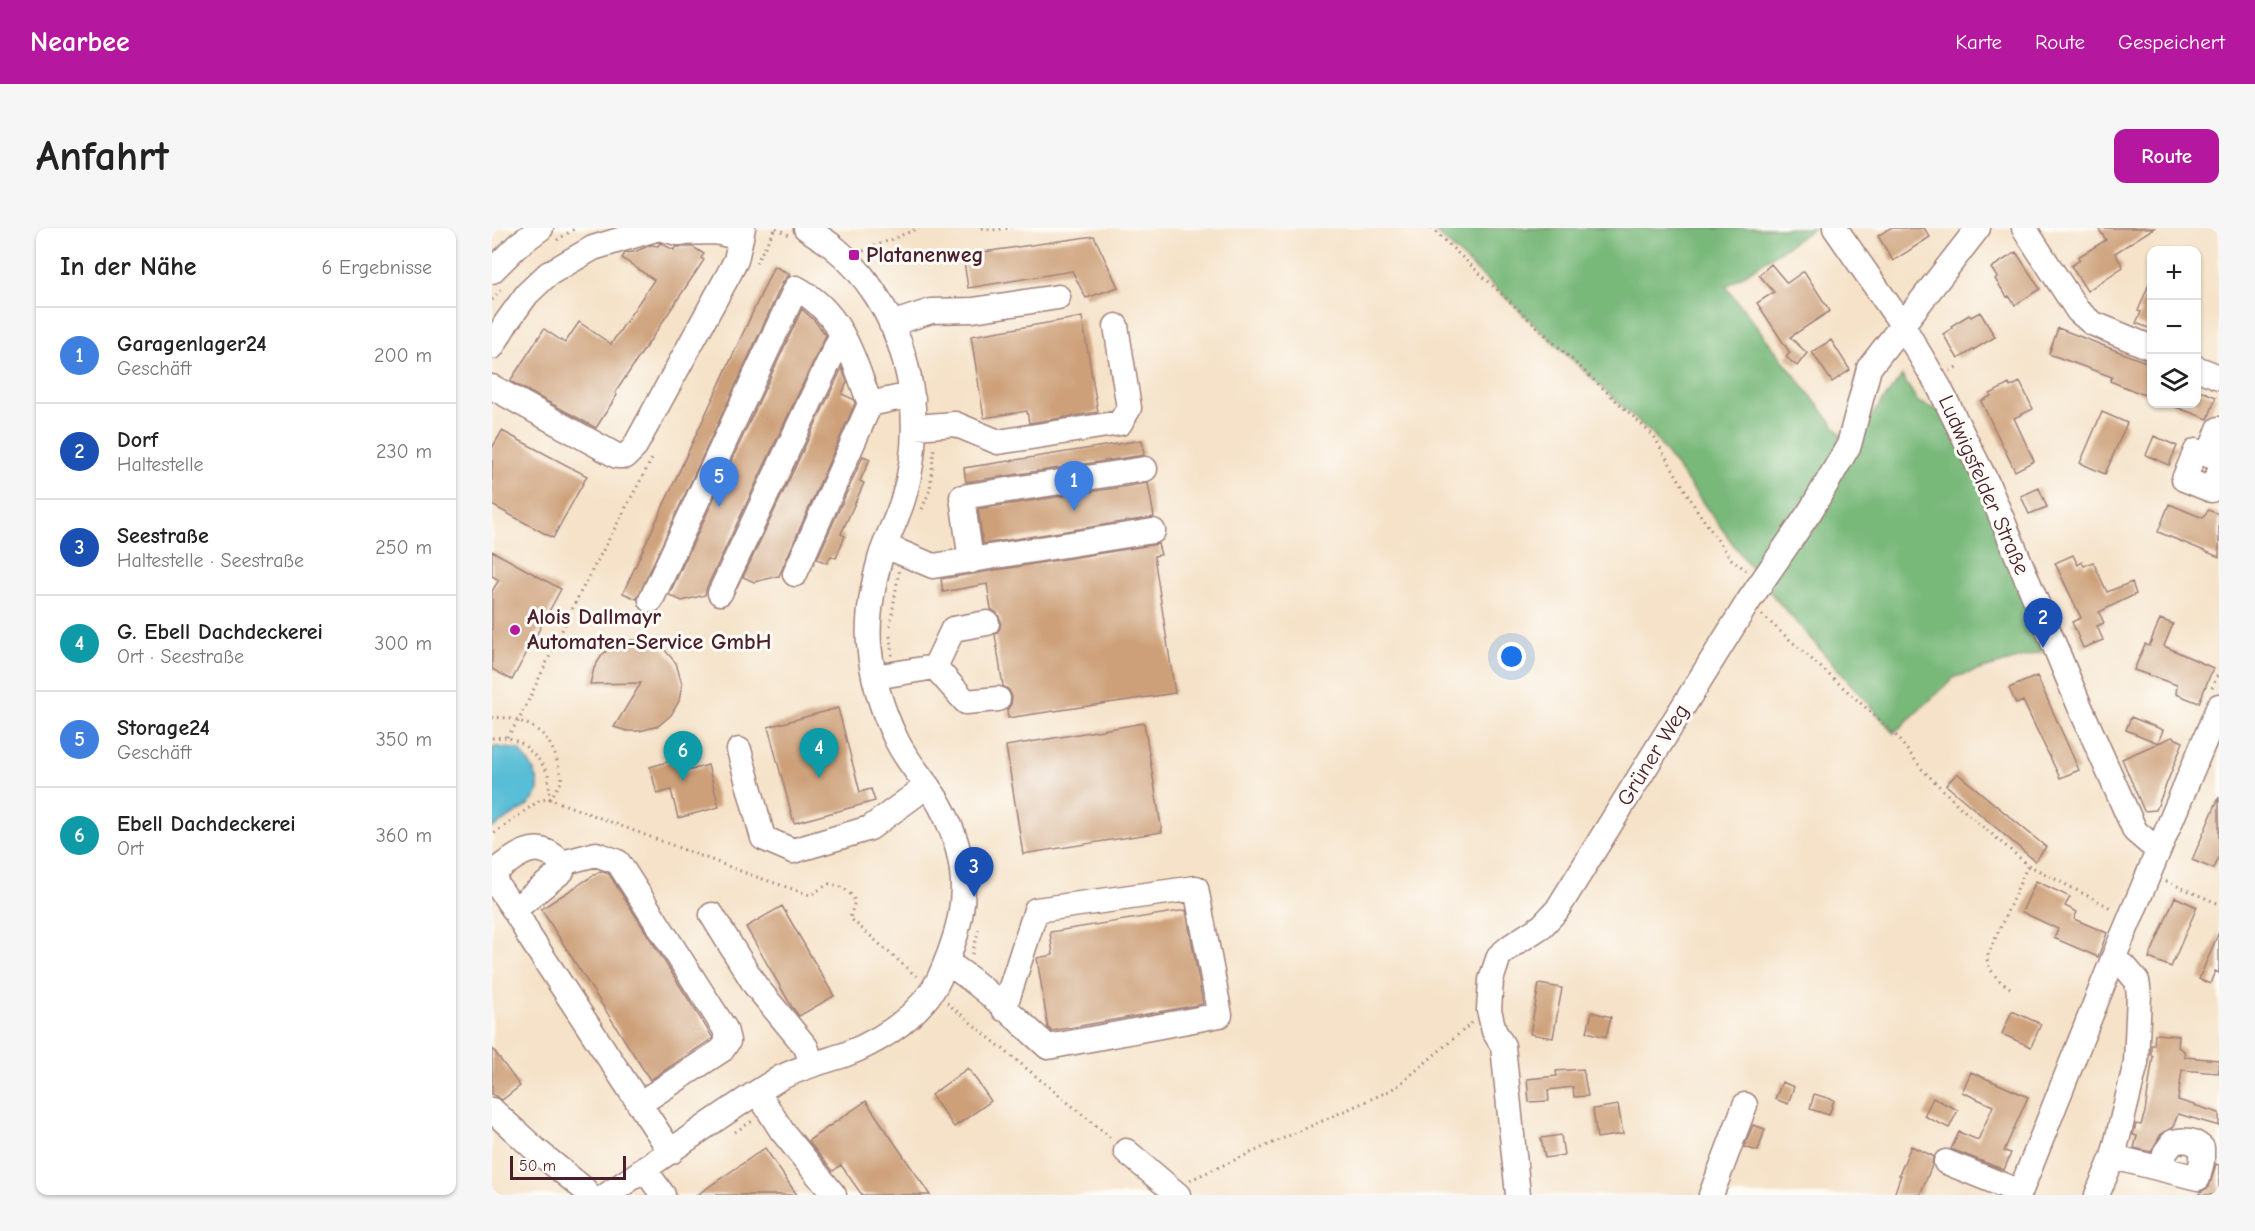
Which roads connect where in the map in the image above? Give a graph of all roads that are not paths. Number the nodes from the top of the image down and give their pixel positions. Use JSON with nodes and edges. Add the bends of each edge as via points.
{"nodes":[{"id":1,"x":541,"y":228,"type":"edge"},
{"id":2,"x":1835,"y":228,"type":"edge"},
{"id":3,"x":1978,"y":228,"type":"edge"},
{"id":4,"x":2024,"y":228,"type":"edge"},
{"id":5,"x":803,"y":231,"type":"edge"},
{"id":6,"x":742,"y":233,"type":"edge"},
{"id":7,"x":492,"y":271,"type":"edge"},
{"id":8,"x":1058,"y":297,"type":"dead end"},
{"id":9,"x":891,"y":324,"type":"junction"},
{"id":10,"x":1116,"y":326,"type":"dead end"},
{"id":11,"x":1903,"y":326,"type":"junction"},
{"id":12,"x":842,"y":334,"type":"junction"},
{"id":13,"x":2147,"y":346,"type":"edge"},
{"id":14,"x":492,"y":347,"type":"edge"},
{"id":15,"x":2201,"y":370,"type":"edge"},
{"id":16,"x":2219,"y":377,"type":"edge"},
{"id":17,"x":492,"y":387,"type":"edge"},
{"id":18,"x":913,"y":399,"type":"junction"},
{"id":19,"x":870,"y":404,"type":"junction"},
{"id":20,"x":915,"y":427,"type":"junction"},
{"id":21,"x":2219,"y":429,"type":"edge"},
{"id":22,"x":2215,"y":462,"type":"edge"},
{"id":23,"x":1145,"y":469,"type":"dead end"},
{"id":24,"x":1153,"y":531,"type":"dead end"},
{"id":25,"x":885,"y":546,"type":"junction"},
{"id":26,"x":971,"y":561,"type":"junction"},
{"id":27,"x":795,"y":574,"type":"dead end"},
{"id":28,"x":720,"y":593,"type":"dead end"},
{"id":29,"x":651,"y":600,"type":"dead end"},
{"id":30,"x":987,"y":623,"type":"dead end"},
{"id":31,"x":935,"y":667,"type":"junction"},
{"id":32,"x":875,"y":677,"type":"junction"},
{"id":33,"x":998,"y":699,"type":"dead end"},
{"id":34,"x":2219,"y":706,"type":"edge"},
{"id":35,"x":739,"y":750,"type":"dead end"},
{"id":36,"x":927,"y":786,"type":"junction"},
{"id":37,"x":2159,"y":848,"type":"junction"},
{"id":38,"x":562,"y":863,"type":"junction"},
{"id":39,"x":514,"y":909,"type":"junction"},
{"id":40,"x":712,"y":915,"type":"dead end"},
{"id":41,"x":2113,"y":959,"type":"junction"},
{"id":42,"x":946,"y":962,"type":"junction"},
{"id":43,"x":1004,"y":1009,"type":"junction"},
{"id":44,"x":812,"y":1064,"type":"junction"},
{"id":45,"x":758,"y":1093,"type":"junction"},
{"id":46,"x":639,"y":1104,"type":"junction"},
{"id":47,"x":1745,"y":1105,"type":"dead end"},
{"id":48,"x":492,"y":1110,"type":"edge"},
{"id":49,"x":1126,"y":1150,"type":"road end"},
{"id":50,"x":671,"y":1152,"type":"junction"},
{"id":51,"x":2113,"y":1157,"type":"junction"},
{"id":52,"x":1946,"y":1162,"type":"dead end"},
{"id":53,"x":2162,"y":1168,"type":"dead end"},
{"id":54,"x":645,"y":1170,"type":"junction"},
{"id":55,"x":1173,"y":1191,"type":"edge"},
{"id":56,"x":2020,"y":1193,"type":"edge"},
{"id":57,"x":588,"y":1195,"type":"edge"},
{"id":58,"x":607,"y":1195,"type":"edge"},
{"id":59,"x":663,"y":1195,"type":"edge"},
{"id":60,"x":834,"y":1195,"type":"edge"},
{"id":61,"x":1518,"y":1195,"type":"edge"},
{"id":62,"x":1711,"y":1195,"type":"edge"},
{"id":63,"x":2097,"y":1195,"type":"edge"}],
"edges":[{"from":1,"to":7,"type":"street","via":[[518,244]]},
{"from":2,"to":11,"type":"street","name":"Ludwigsfelder Straße"},
{"from":3,"to":11,"type":"street","name":"Grüner Weg"},
{"from":4,"to":13,"type":"street","via":[[2078,311],[2092,323]]},
{"from":5,"to":9,"type":"street","via":[[831,245],[850,262]]},
{"from":6,"to":14,"type":"street","via":[[677,233],[659,228],[593,248],[548,274],[527,294]]},
{"from":6,"to":17,"type":"street","via":[[731,270],[634,448],[626,456],[617,456]]},
{"from":8,"to":9,"type":"street","via":[[973,310],[931,311]]},
{"from":9,"to":18,"type":"street","via":[[908,367]]},
{"from":10,"to":20,"type":"street","via":[[1129,408],[1120,423],[998,442],[955,424]]},
{"from":11,"to":37,"type":"street","name":"Ludwigsfelder Straße","via":[[1987,483],[2135,831]]},
{"from":11,"to":61,"type":"street","name":"Grüner Weg","via":[[1869,368],[1849,445],[1811,510],[1748,602],[1557,910],[1542,926],[1499,956],[1491,980],[1490,1003],[1494,1031],[1503,1046]]},
{"from":12,"to":19,"type":"street"},
{"from":12,"to":28,"type":"street"},
{"from":12,"to":29,"type":"street","via":[[837,322],[812,297],[796,288]]},
{"from":15,"to":16,"type":"street"},
{"from":18,"to":19,"type":"street"},
{"from":18,"to":20,"type":"street"},
{"from":19,"to":27,"type":"street"},
{"from":20,"to":25,"type":"street","via":[[904,495]]},
{"from":21,"to":22,"type":"street"},
{"from":23,"to":26,"type":"street","via":[[962,497]]},
{"from":24,"to":26,"type":"street"},
{"from":25,"to":26,"type":"street","via":[[933,566]]},
{"from":25,"to":32,"type":"street","via":[[870,619],[869,644]]},
{"from":30,"to":31,"type":"street","via":[[953,629]]},
{"from":31,"to":32,"type":"street"},
{"from":31,"to":33,"type":"street","via":[[966,702]]},
{"from":32,"to":36,"type":"street","via":[[896,741]]},
{"from":34,"to":37,"type":"street"},
{"from":35,"to":36,"type":"street","via":[[763,838],[793,851],[870,828]]},
{"from":36,"to":42,"type":"street","via":[[956,838],[964,885],[960,927]]},
{"from":37,"to":41,"type":"street"},
{"from":38,"to":39,"type":"street","via":[[562,871],[554,880]]},
{"from":38,"to":39,"type":"street","via":[[552,853],[525,850],[497,869],[494,880]]},
{"from":38,"to":46,"type":"street","via":[[596,854],[618,862],[725,1029],[728,1041],[722,1050]]},
{"from":39,"to":46,"type":"street"},
{"from":40,"to":44,"type":"street","via":[[755,985],[806,1047]]},
{"from":41,"to":51,"type":"street","via":[[2136,981],[2139,995],[2136,1062]]},
{"from":41,"to":56,"type":"street"},
{"from":42,"to":43,"type":"street"},
{"from":42,"to":44,"type":"street","via":[[928,981],[915,1011],[878,1041]]},
{"from":43,"to":43,"type":"street","via":[[1048,1047],[1220,1015],[1196,888],[1036,910]]},
{"from":44,"to":45,"type":"street","via":[[794,1070]]},
{"from":45,"to":50,"type":"street"},
{"from":45,"to":60,"type":"street","via":[[782,1131]]},
{"from":46,"to":50,"type":"street"},
{"from":47,"to":62,"type":"street"},
{"from":48,"to":57,"type":"street"},
{"from":49,"to":55,"type":"street"},
{"from":50,"to":54,"type":"street"},
{"from":51,"to":53,"type":"street"},
{"from":51,"to":63,"type":"street"},
{"from":52,"to":56,"type":"street"},
{"from":54,"to":58,"type":"street"},
{"from":54,"to":59,"type":"street"}]}
